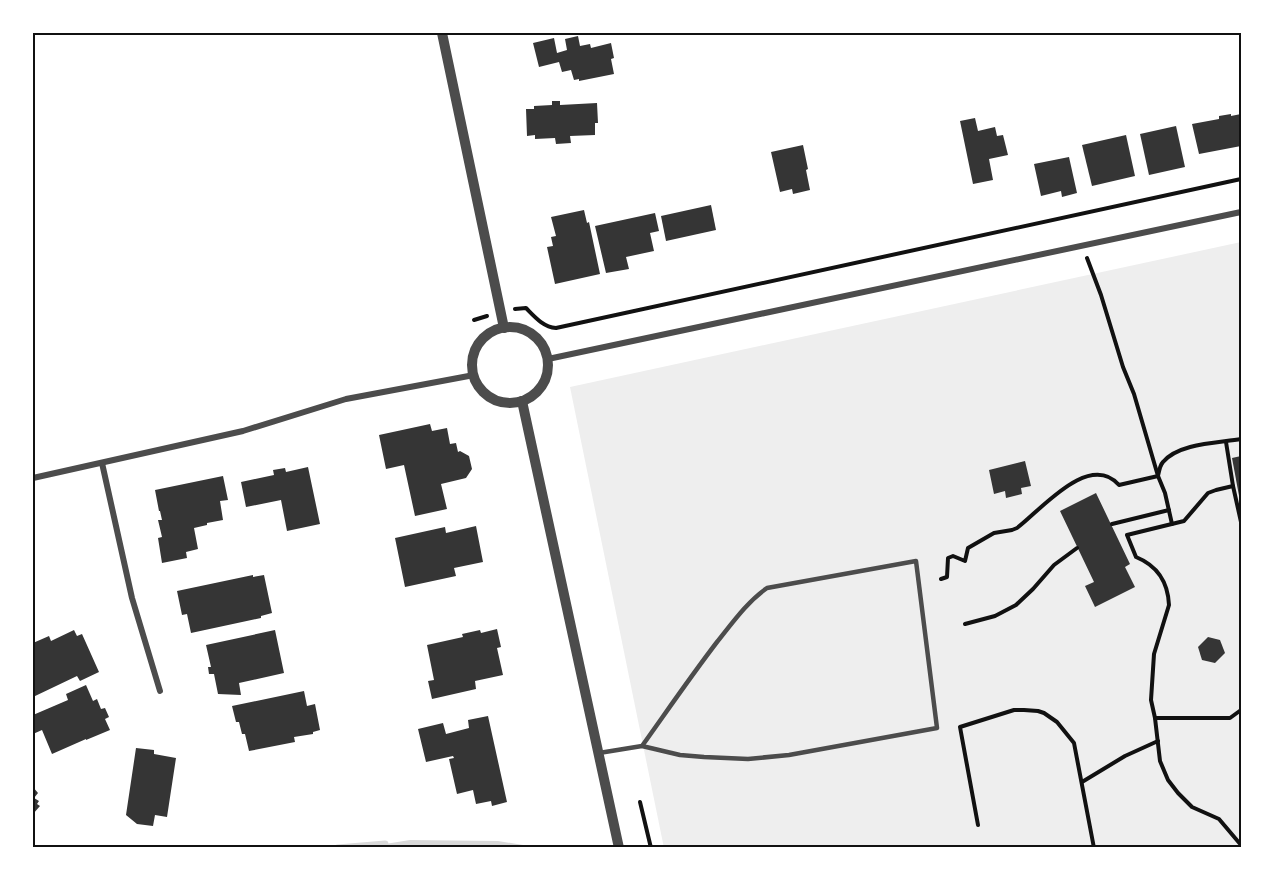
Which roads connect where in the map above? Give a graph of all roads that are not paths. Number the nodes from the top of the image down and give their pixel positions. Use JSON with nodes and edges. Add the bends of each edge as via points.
{"nodes":[{"id":1,"x":442,"y":33,"type":"edge"},
{"id":2,"x":1241,"y":212,"type":"edge"},
{"id":3,"x":504,"y":328,"type":"junction"},
{"id":4,"x":548,"y":358,"type":"junction"},
{"id":5,"x":474,"y":375,"type":"junction"},
{"id":6,"x":522,"y":401,"type":"junction"},
{"id":7,"x":102,"y":463,"type":"junction"},
{"id":8,"x":33,"y":478,"type":"edge"},
{"id":9,"x":160,"y":691,"type":"dead end"},
{"id":10,"x":642,"y":746,"type":"junction"},
{"id":11,"x":599,"y":753,"type":"junction"},
{"id":12,"x":620,"y":848,"type":"edge"}],
"edges":[{"from":1,"to":3,"type":"street"},
{"from":2,"to":4,"type":"street"},
{"from":3,"to":4,"type":"street","via":[[527,331],[537,338]]},
{"from":3,"to":5,"type":"street","via":[[485,337],[479,345],[474,354]]},
{"from":4,"to":6,"type":"street","via":[[540,389]]},
{"from":5,"to":6,"type":"street","via":[[492,399]]},
{"from":5,"to":7,"type":"street","via":[[346,399],[243,431]]},
{"from":6,"to":11,"type":"street"},
{"from":7,"to":8,"type":"street"},
{"from":7,"to":9,"type":"street","via":[[132,598]]},
{"from":10,"to":10,"type":"lane","via":[[736,618],[767,588],[916,561],[937,728],[748,759],[692,756]]},
{"from":10,"to":11,"type":"lane"},
{"from":11,"to":12,"type":"street"}]}
